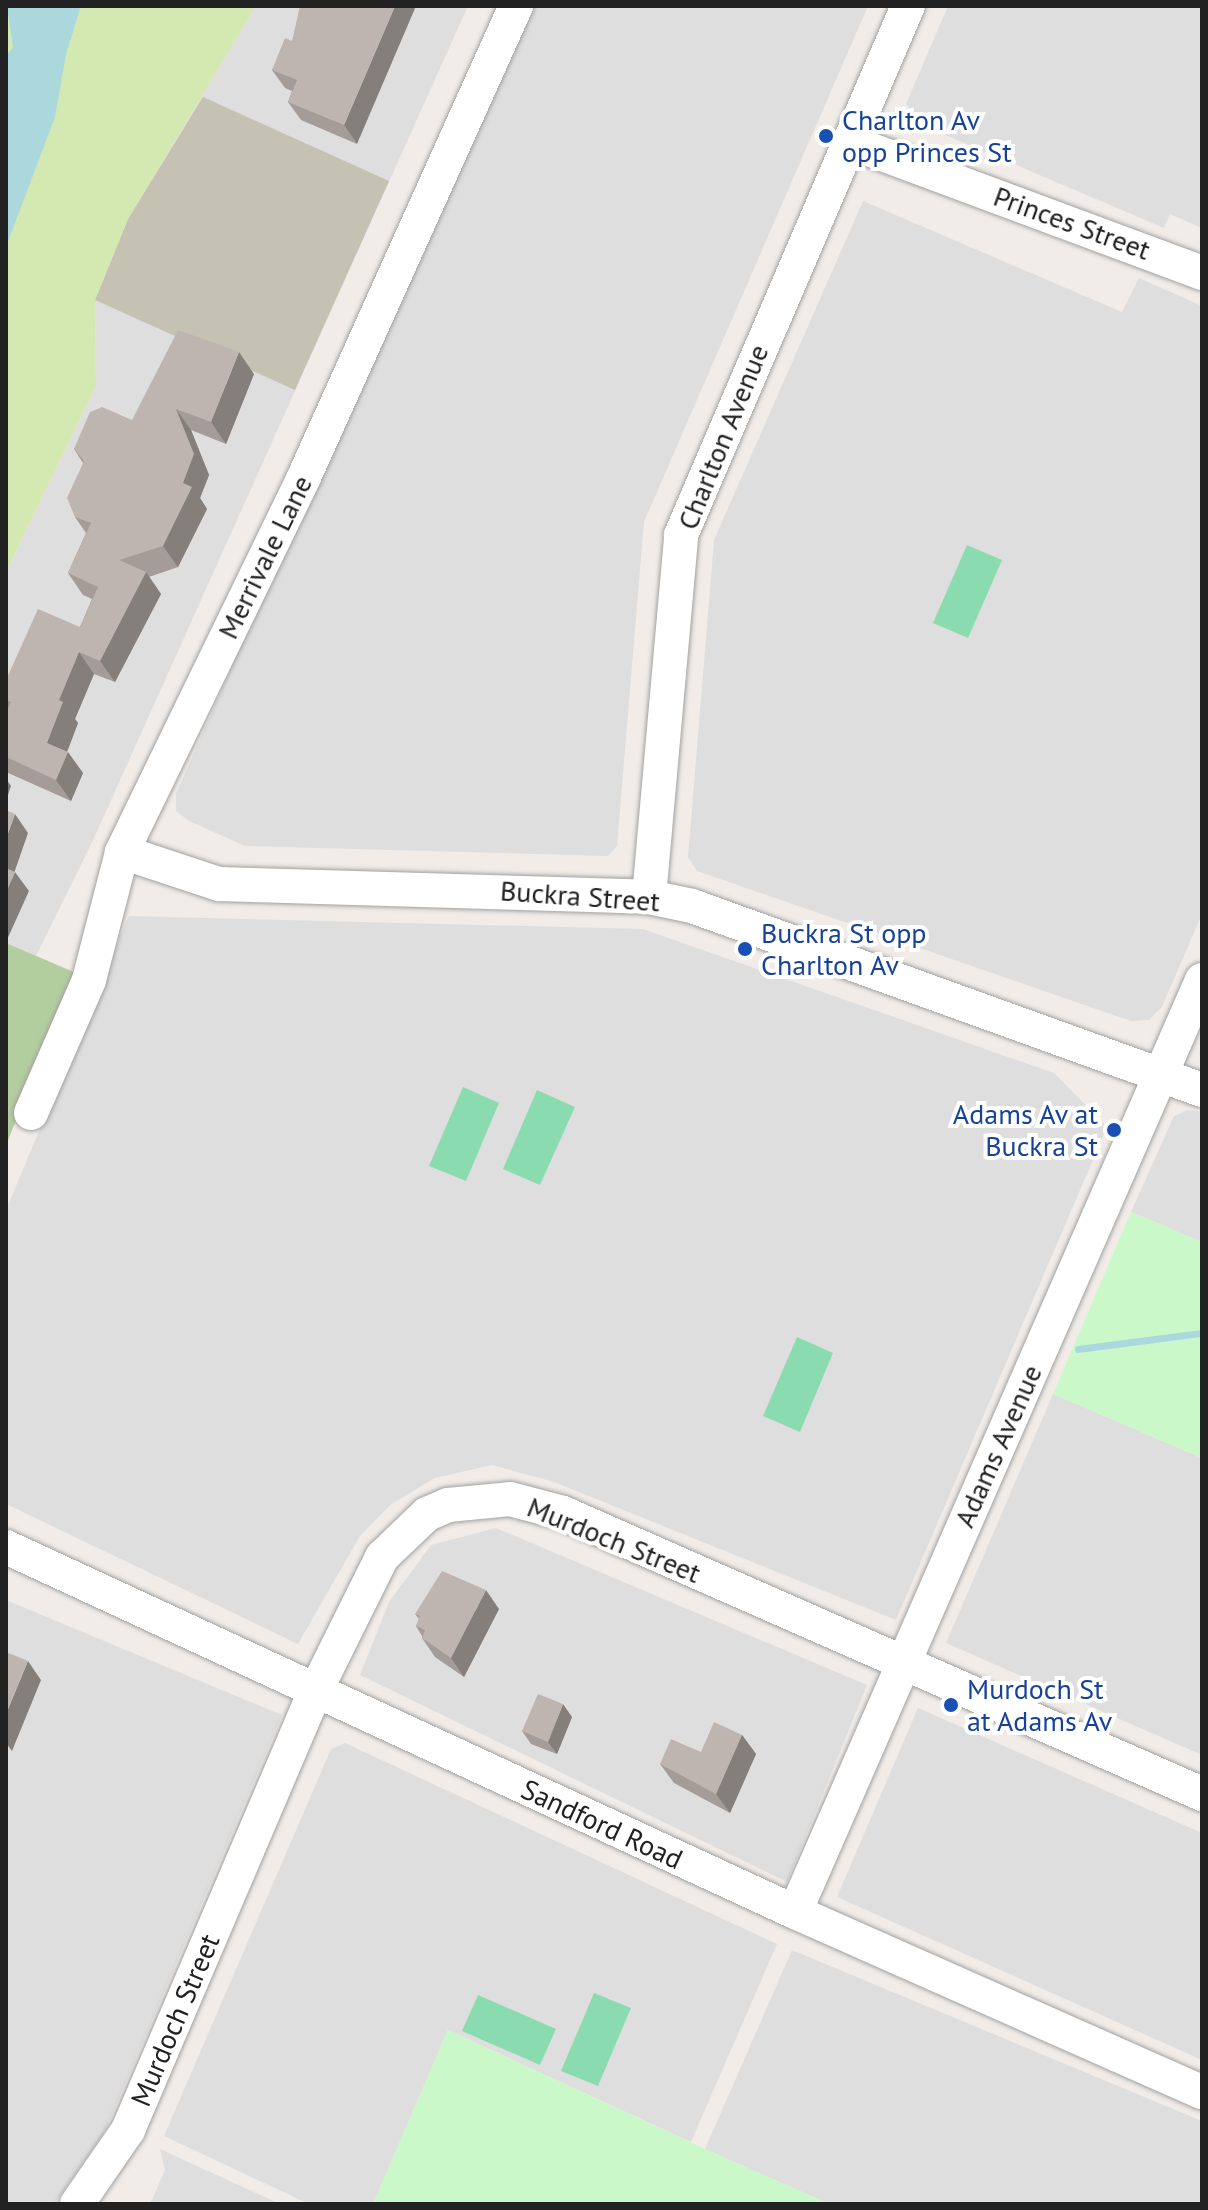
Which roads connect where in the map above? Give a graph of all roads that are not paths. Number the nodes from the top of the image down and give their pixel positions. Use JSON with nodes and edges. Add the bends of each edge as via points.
{"nodes":[{"id":1,"x":516,"y":6,"type":"edge"},
{"id":2,"x":908,"y":6,"type":"edge"},
{"id":3,"x":850,"y":142,"type":"junction"},
{"id":4,"x":1202,"y":273,"type":"edge"},
{"id":5,"x":122,"y":852,"type":"junction"},
{"id":6,"x":649,"y":897,"type":"junction"},
{"id":7,"x":1202,"y":980,"type":"edge"},
{"id":8,"x":1161,"y":1077,"type":"junction"},
{"id":9,"x":1202,"y":1090,"type":"edge"},
{"id":10,"x":31,"y":1113,"type":"dead end"},
{"id":11,"x":6,"y":1547,"type":"edge"},
{"id":12,"x":903,"y":1664,"type":"junction"},
{"id":13,"x":315,"y":1692,"type":"junction"},
{"id":14,"x":1202,"y":1794,"type":"edge"},
{"id":15,"x":795,"y":1912,"type":"junction"},
{"id":16,"x":1202,"y":2092,"type":"edge"},
{"id":17,"x":77,"y":2204,"type":"edge"}],
"edges":[{"from":1,"to":5,"type":"street","name":"Merrivale Lane","via":[[304,477]]},
{"from":2,"to":3,"type":"street","name":"Charlton Avenue"},
{"from":3,"to":4,"type":"street","name":"Princes Street"},
{"from":3,"to":6,"type":"street","name":"Charlton Avenue","via":[[681,535]]},
{"from":5,"to":6,"type":"street","name":"Buckra Street","via":[[219,884]]},
{"from":5,"to":10,"type":"street","name":"Merrivale Lane","via":[[89,980]]},
{"from":6,"to":8,"type":"street","name":"Buckra Street","via":[[692,906]]},
{"from":7,"to":8,"type":"street","name":"Adams Avenue"},
{"from":8,"to":9,"type":"street","name":"Buckra Street"},
{"from":8,"to":12,"type":"street","name":"Adams Avenue"},
{"from":11,"to":13,"type":"street","name":"Sandford Road"},
{"from":12,"to":13,"type":"street","name":"Murdoch Street","via":[[563,1513],[490,1497],[427,1514],[382,1557]]},
{"from":12,"to":14,"type":"street","name":"Murdoch Street"},
{"from":12,"to":15,"type":"street","name":"Adams Avenue"},
{"from":13,"to":15,"type":"street","name":"Sandford Road"},
{"from":13,"to":17,"type":"street","name":"Murdoch Street","via":[[128,2130]]},
{"from":15,"to":16,"type":"street","name":"Sandford Road"}]}
